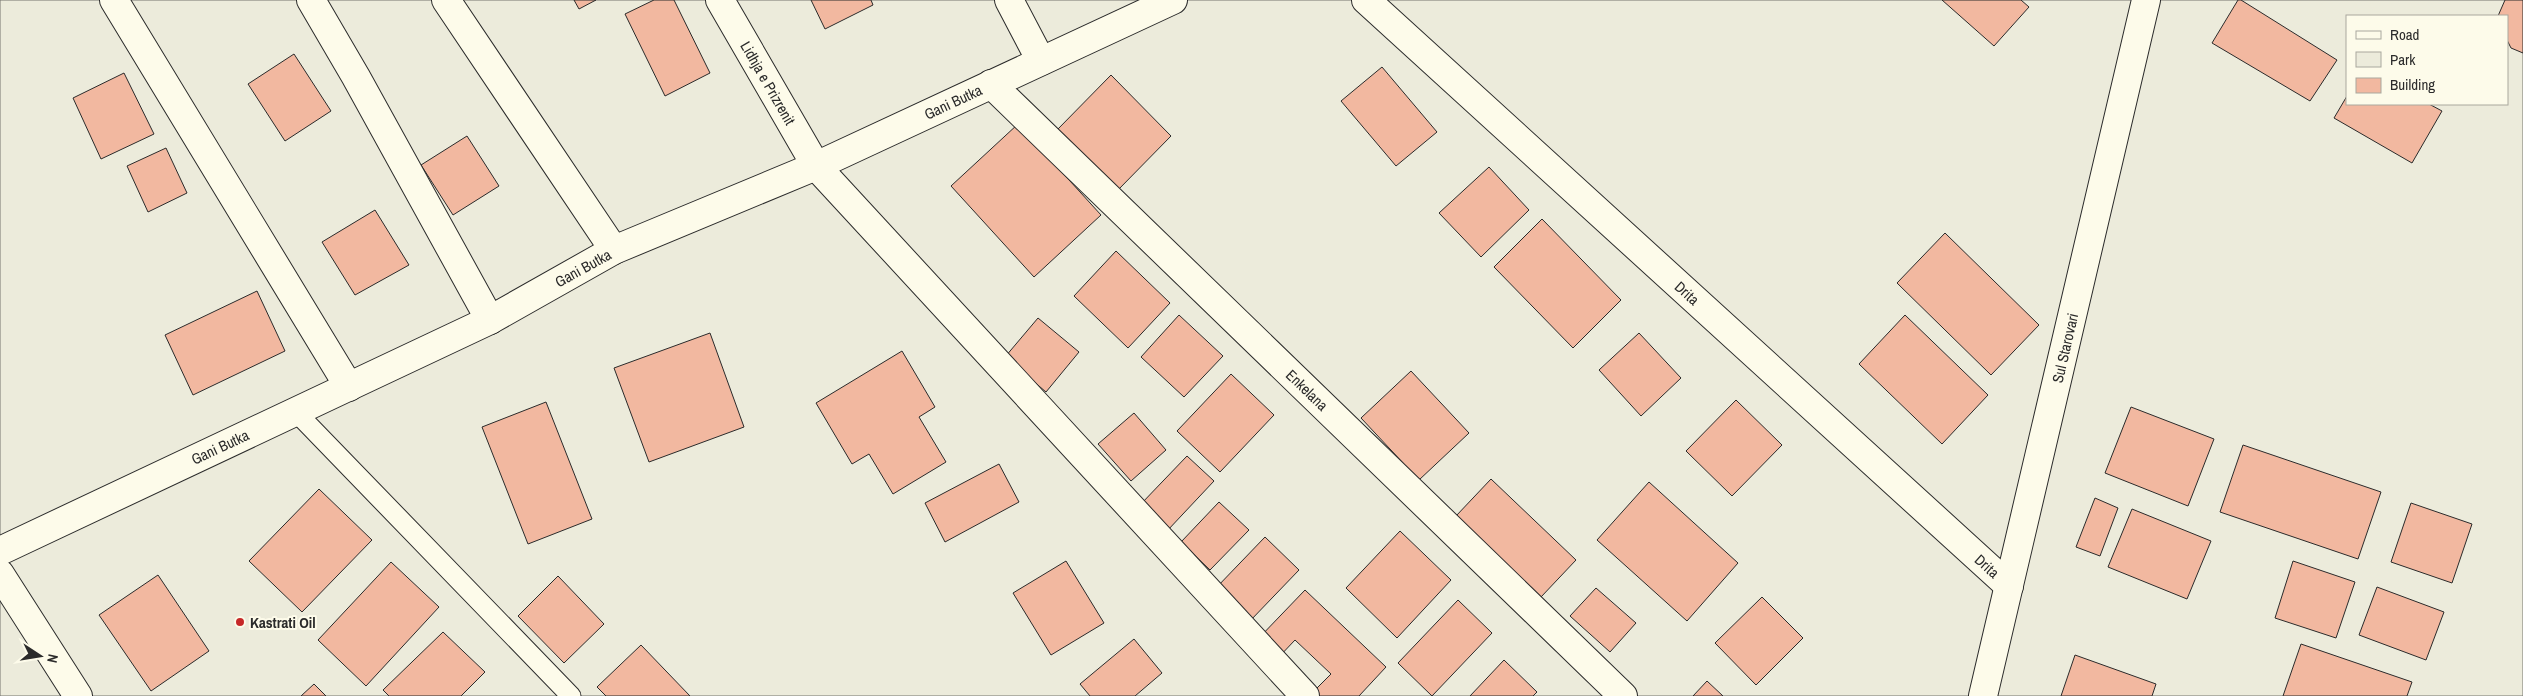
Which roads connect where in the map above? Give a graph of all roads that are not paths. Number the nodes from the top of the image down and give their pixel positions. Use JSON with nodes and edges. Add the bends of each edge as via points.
{"nodes":[{"id":1,"x":114,"y":0,"type":"edge"},
{"id":2,"x":310,"y":0,"type":"edge"},
{"id":3,"x":446,"y":0,"type":"edge"},
{"id":4,"x":720,"y":0,"type":"edge"},
{"id":5,"x":1009,"y":0,"type":"edge"},
{"id":6,"x":1173,"y":0,"type":"edge"},
{"id":7,"x":1366,"y":0,"type":"edge"},
{"id":8,"x":2146,"y":0,"type":"edge"},
{"id":9,"x":1041,"y":61,"type":"junction"},
{"id":10,"x":991,"y":84,"type":"junction"},
{"id":11,"x":816,"y":166,"type":"junction"},
{"id":12,"x":614,"y":250,"type":"junction"},
{"id":13,"x":490,"y":320,"type":"junction"},
{"id":14,"x":350,"y":387,"type":"junction"},
{"id":15,"x":296,"y":412,"type":"junction"},
{"id":16,"x":0,"y":551,"type":"edge"},
{"id":17,"x":0,"y":574,"type":"edge"},
{"id":18,"x":2009,"y":586,"type":"junction"},
{"id":19,"x":78,"y":696,"type":"edge"},
{"id":20,"x":571,"y":696,"type":"edge"},
{"id":21,"x":1305,"y":696,"type":"edge"},
{"id":22,"x":1623,"y":696,"type":"edge"},
{"id":23,"x":1983,"y":696,"type":"edge"}],
"edges":[{"from":1,"to":14,"type":"street"},
{"from":2,"to":13,"type":"street"},
{"from":3,"to":12,"type":"street"},
{"from":4,"to":11,"type":"street","name":"Lidhja e Prizrenit"},
{"from":5,"to":9,"type":"street"},
{"from":6,"to":9,"type":"street","name":"Gani Butka"},
{"from":7,"to":18,"type":"street","name":"Drita"},
{"from":8,"to":18,"type":"street","name":"Sul Starovari"},
{"from":9,"to":10,"type":"street","name":"Gani Butka"},
{"from":10,"to":11,"type":"street","name":"Gani Butka"},
{"from":10,"to":22,"type":"street","name":"Enkelana"},
{"from":11,"to":12,"type":"street","name":"Gani Butka"},
{"from":11,"to":21,"type":"street","name":"Lidhja e Prizrenit"},
{"from":12,"to":13,"type":"street","name":"Gani Butka"},
{"from":13,"to":14,"type":"street","name":"Gani Butka"},
{"from":14,"to":15,"type":"street","name":"Gani Butka"},
{"from":15,"to":16,"type":"street","name":"Gani Butka"},
{"from":15,"to":20,"type":"lane"},
{"from":17,"to":19,"type":"street"},
{"from":18,"to":23,"type":"street","name":"Sul Starovari"}]}
